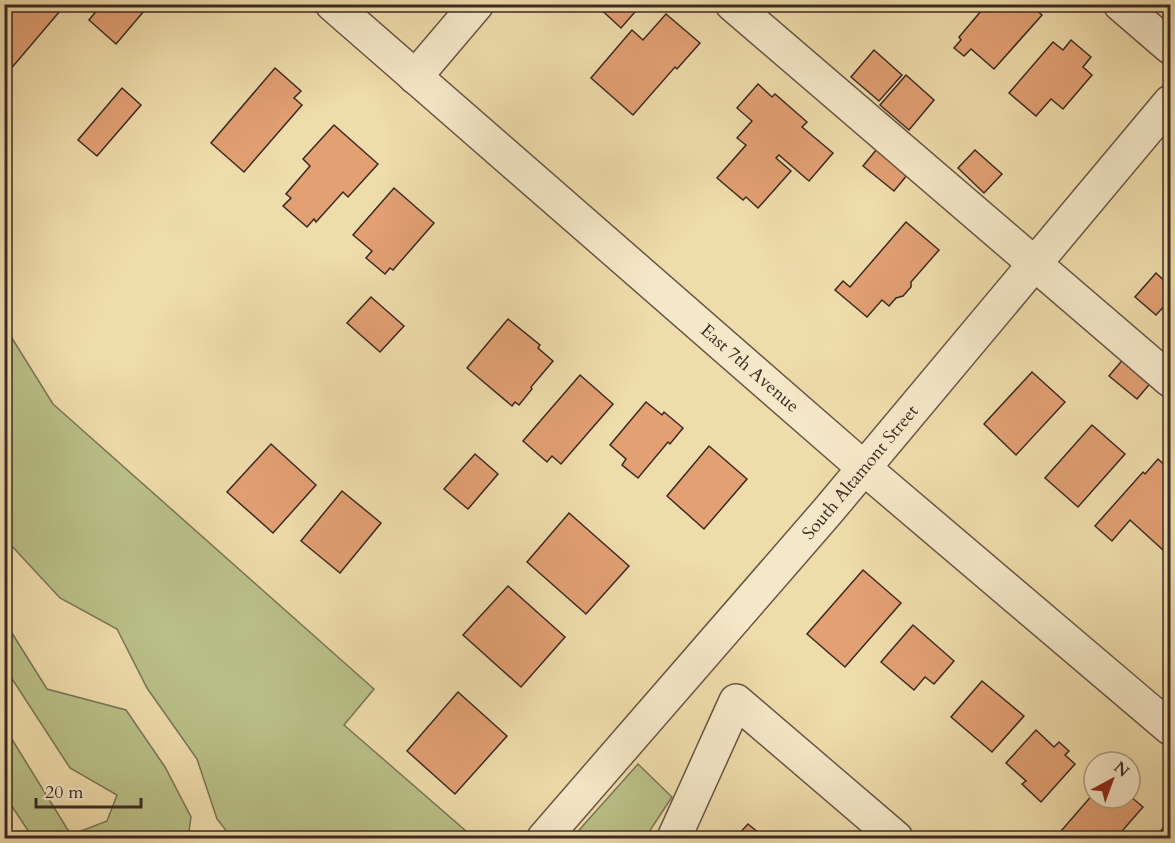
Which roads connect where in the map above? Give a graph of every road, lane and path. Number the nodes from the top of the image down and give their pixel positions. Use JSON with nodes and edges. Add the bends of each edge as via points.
{"nodes":[{"id":1,"x":332,"y":4,"type":"edge"},
{"id":2,"x":477,"y":4,"type":"edge"},
{"id":3,"x":732,"y":4,"type":"edge"},
{"id":4,"x":1120,"y":4,"type":"edge"},
{"id":5,"x":1170,"y":47,"type":"edge"},
{"id":6,"x":415,"y":77,"type":"junction"},
{"id":7,"x":1170,"y":102,"type":"edge"},
{"id":8,"x":1035,"y":264,"type":"junction"},
{"id":9,"x":1170,"y":380,"type":"edge"},
{"id":10,"x":864,"y":468,"type":"junction"},
{"id":11,"x":1170,"y":728,"type":"edge"},
{"id":12,"x":544,"y":838,"type":"edge"},
{"id":13,"x":674,"y":838,"type":"edge"},
{"id":14,"x":896,"y":838,"type":"edge"}],
"edges":[{"from":1,"to":6,"type":"street","name":"East 7th Avenue"},
{"from":2,"to":6,"type":"street"},
{"from":3,"to":8,"type":"street"},
{"from":4,"to":5,"type":"street"},
{"from":6,"to":10,"type":"street","name":"East 7th Avenue"},
{"from":7,"to":8,"type":"street","name":"South Altamont Street"},
{"from":8,"to":9,"type":"street"},
{"from":8,"to":10,"type":"street","name":"South Altamont Street"},
{"from":10,"to":11,"type":"street","name":"East 7th Avenue"},
{"from":10,"to":12,"type":"street","name":"South Altamont Street"},
{"from":13,"to":14,"type":"street","via":[[736,701]]}]}
